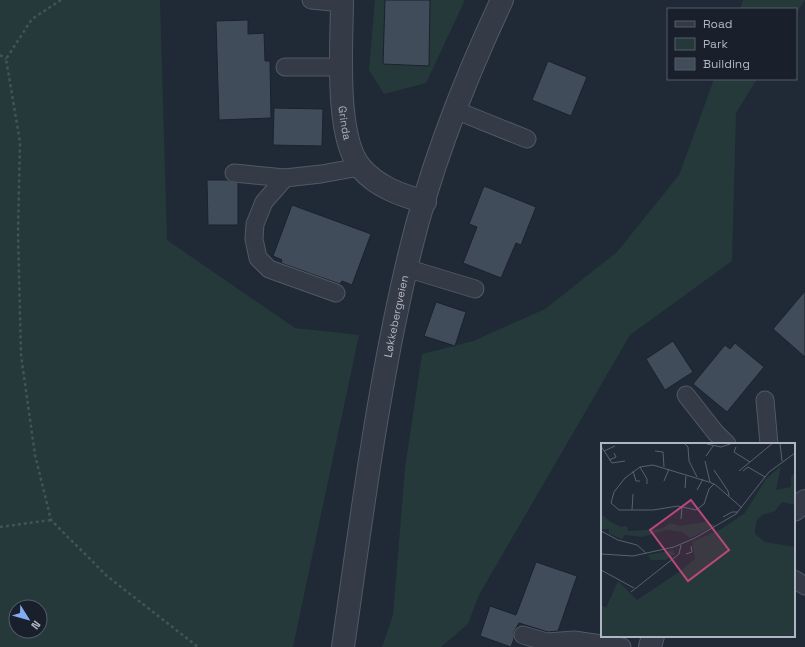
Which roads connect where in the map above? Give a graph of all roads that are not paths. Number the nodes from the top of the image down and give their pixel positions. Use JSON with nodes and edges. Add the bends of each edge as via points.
{"nodes":[{"id":1,"x":311,"y":0,"type":"edge"},
{"id":2,"x":502,"y":0,"type":"edge"},
{"id":3,"x":342,"y":1,"type":"edge"},
{"id":4,"x":285,"y":67,"type":"dead end"},
{"id":5,"x":342,"y":67,"type":"junction"},
{"id":6,"x":455,"y":110,"type":"junction"},
{"id":7,"x":527,"y":139,"type":"dead end"},
{"id":8,"x":360,"y":167,"type":"junction"},
{"id":9,"x":234,"y":173,"type":"dead end"},
{"id":10,"x":286,"y":178,"type":"junction"},
{"id":11,"x":425,"y":202,"type":"junction"},
{"id":12,"x":406,"y":268,"type":"junction"},
{"id":13,"x":475,"y":289,"type":"dead end"},
{"id":14,"x":336,"y":293,"type":"dead end"},
{"id":15,"x":686,"y":395,"type":"dead end"},
{"id":16,"x":764,"y":400,"type":"dead end"},
{"id":17,"x":726,"y":443,"type":"edge"},
{"id":18,"x":769,"y":443,"type":"edge"},
{"id":19,"x":795,"y":580,"type":"edge"},
{"id":20,"x":805,"y":586,"type":"edge"},
{"id":21,"x":523,"y":635,"type":"dead end"},
{"id":22,"x":653,"y":637,"type":"edge"},
{"id":23,"x":343,"y":647,"type":"edge"},
{"id":24,"x":622,"y":647,"type":"edge"},
{"id":25,"x":650,"y":647,"type":"edge"}],
"edges":[{"from":1,"to":3,"type":"lane"},
{"from":2,"to":6,"type":"street","name":"Løkkebergveien"},
{"from":3,"to":5,"type":"street","name":"Grinda"},
{"from":4,"to":5,"type":"lane"},
{"from":5,"to":8,"type":"street","name":"Grinda","via":[[344,121],[350,149]]},
{"from":6,"to":7,"type":"lane"},
{"from":6,"to":11,"type":"street","name":"Løkkebergveien"},
{"from":8,"to":10,"type":"lane"},
{"from":8,"to":11,"type":"street","name":"Grinda","via":[[374,180],[402,195]]},
{"from":9,"to":10,"type":"lane"},
{"from":10,"to":14,"type":"lane","via":[[264,202],[255,224],[254,239],[258,258],[269,269]]},
{"from":11,"to":12,"type":"street","name":"Løkkebergveien"},
{"from":12,"to":13,"type":"lane"},
{"from":12,"to":23,"type":"street","name":"Løkkebergveien","via":[[379,400]]},
{"from":15,"to":17,"type":"lane"},
{"from":16,"to":18,"type":"lane"},
{"from":19,"to":20,"type":"lane"},
{"from":21,"to":24,"type":"lane","via":[[547,642],[574,640]]},
{"from":22,"to":25,"type":"street"}]}
